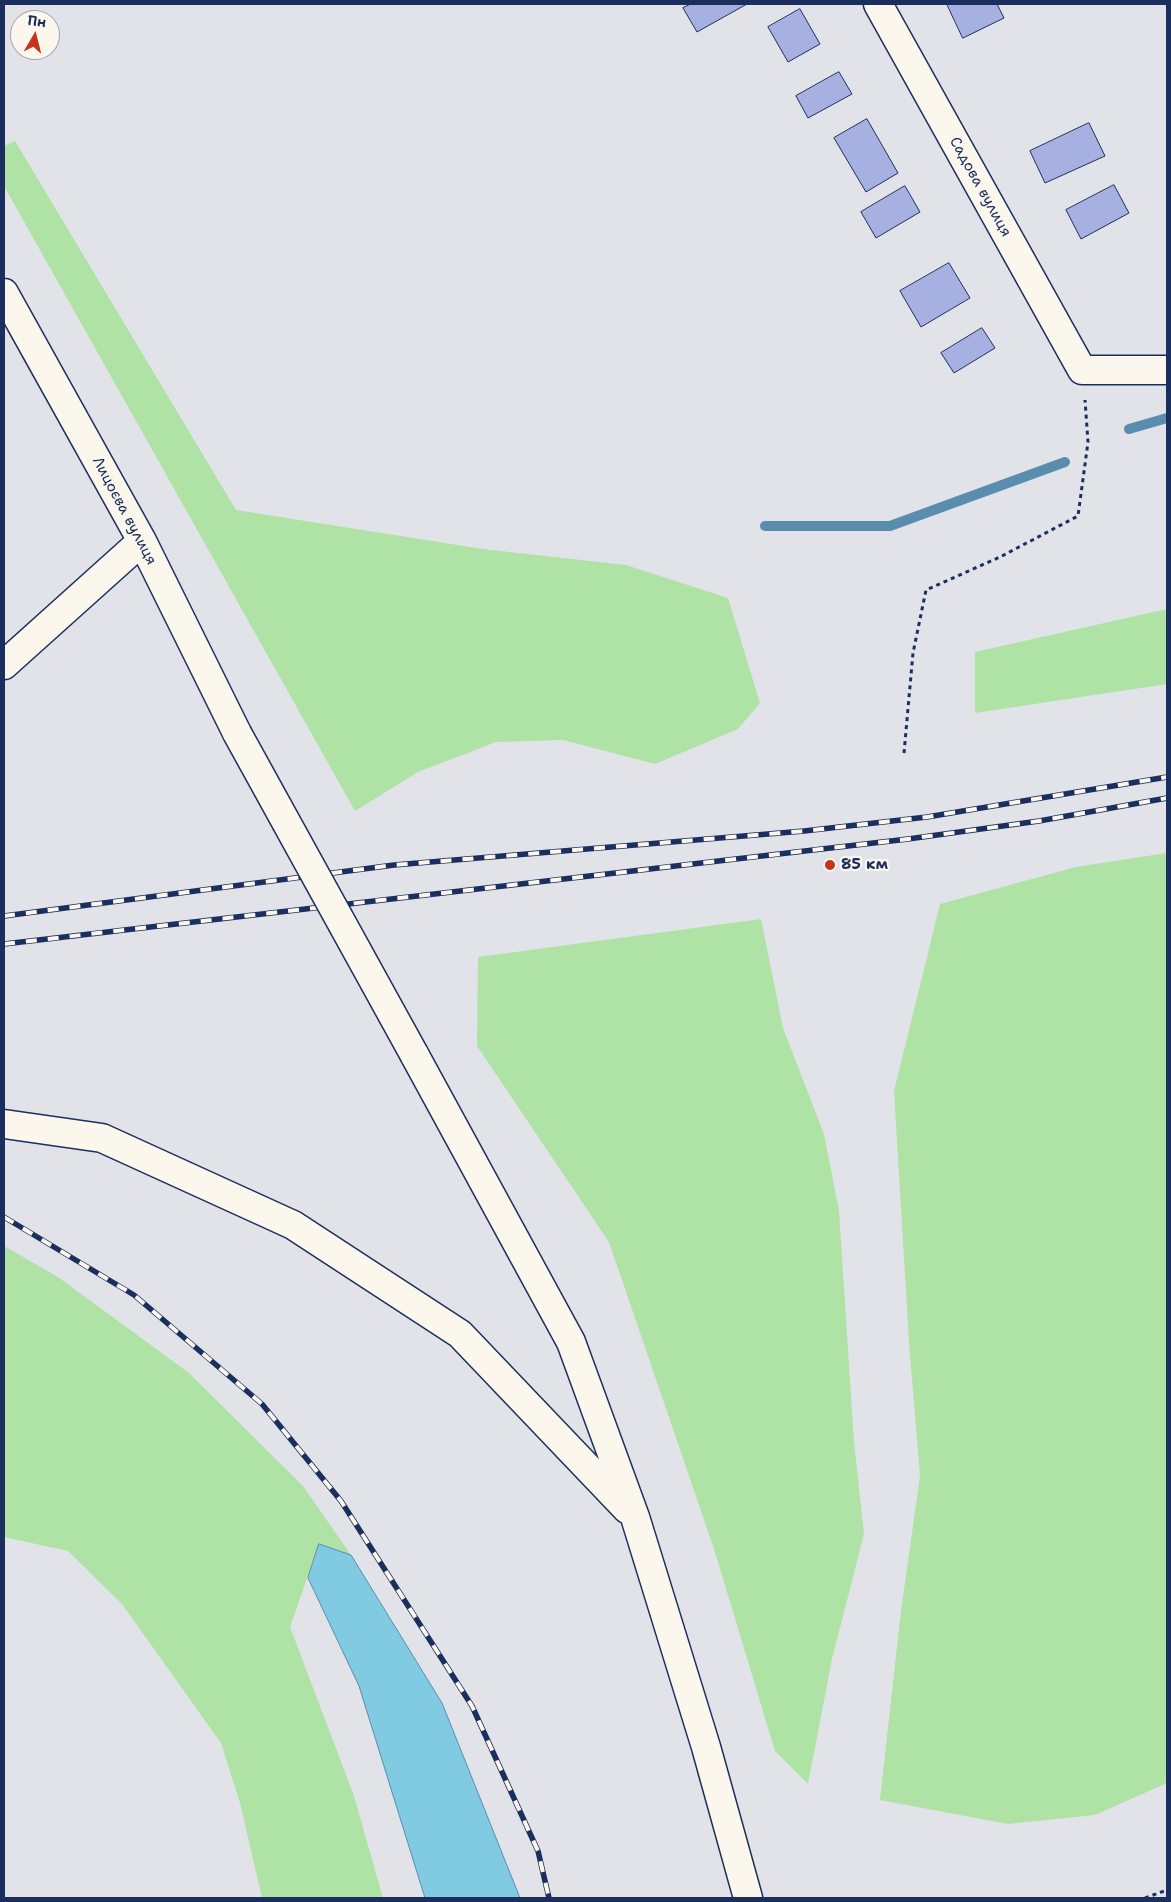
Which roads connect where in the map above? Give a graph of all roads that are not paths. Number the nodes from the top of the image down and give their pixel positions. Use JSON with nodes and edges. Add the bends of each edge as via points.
{"nodes":[{"id":1,"x":878,"y":4,"type":"edge"},
{"id":2,"x":4,"y":293,"type":"edge"},
{"id":3,"x":1167,"y":370,"type":"edge"},
{"id":4,"x":142,"y":541,"type":"junction"},
{"id":5,"x":4,"y":665,"type":"edge"},
{"id":6,"x":4,"y":1124,"type":"edge"},
{"id":7,"x":635,"y":1517,"type":"junction"},
{"id":8,"x":748,"y":1898,"type":"edge"}],
"edges":[{"from":1,"to":3,"type":"street","name":"Садова вулиця","via":[[1082,370]]},
{"from":2,"to":4,"type":"street","name":"Лицоєва вулиця"},
{"from":4,"to":5,"type":"street"},
{"from":4,"to":7,"type":"street","name":"Лицоєва вулиця","bridge":true,"via":[[237,733],[571,1342]]},
{"from":6,"to":7,"type":"street","via":[[102,1138],[293,1225],[460,1334]]},
{"from":7,"to":8,"type":"street","name":"Лицоєва вулиця"}]}
